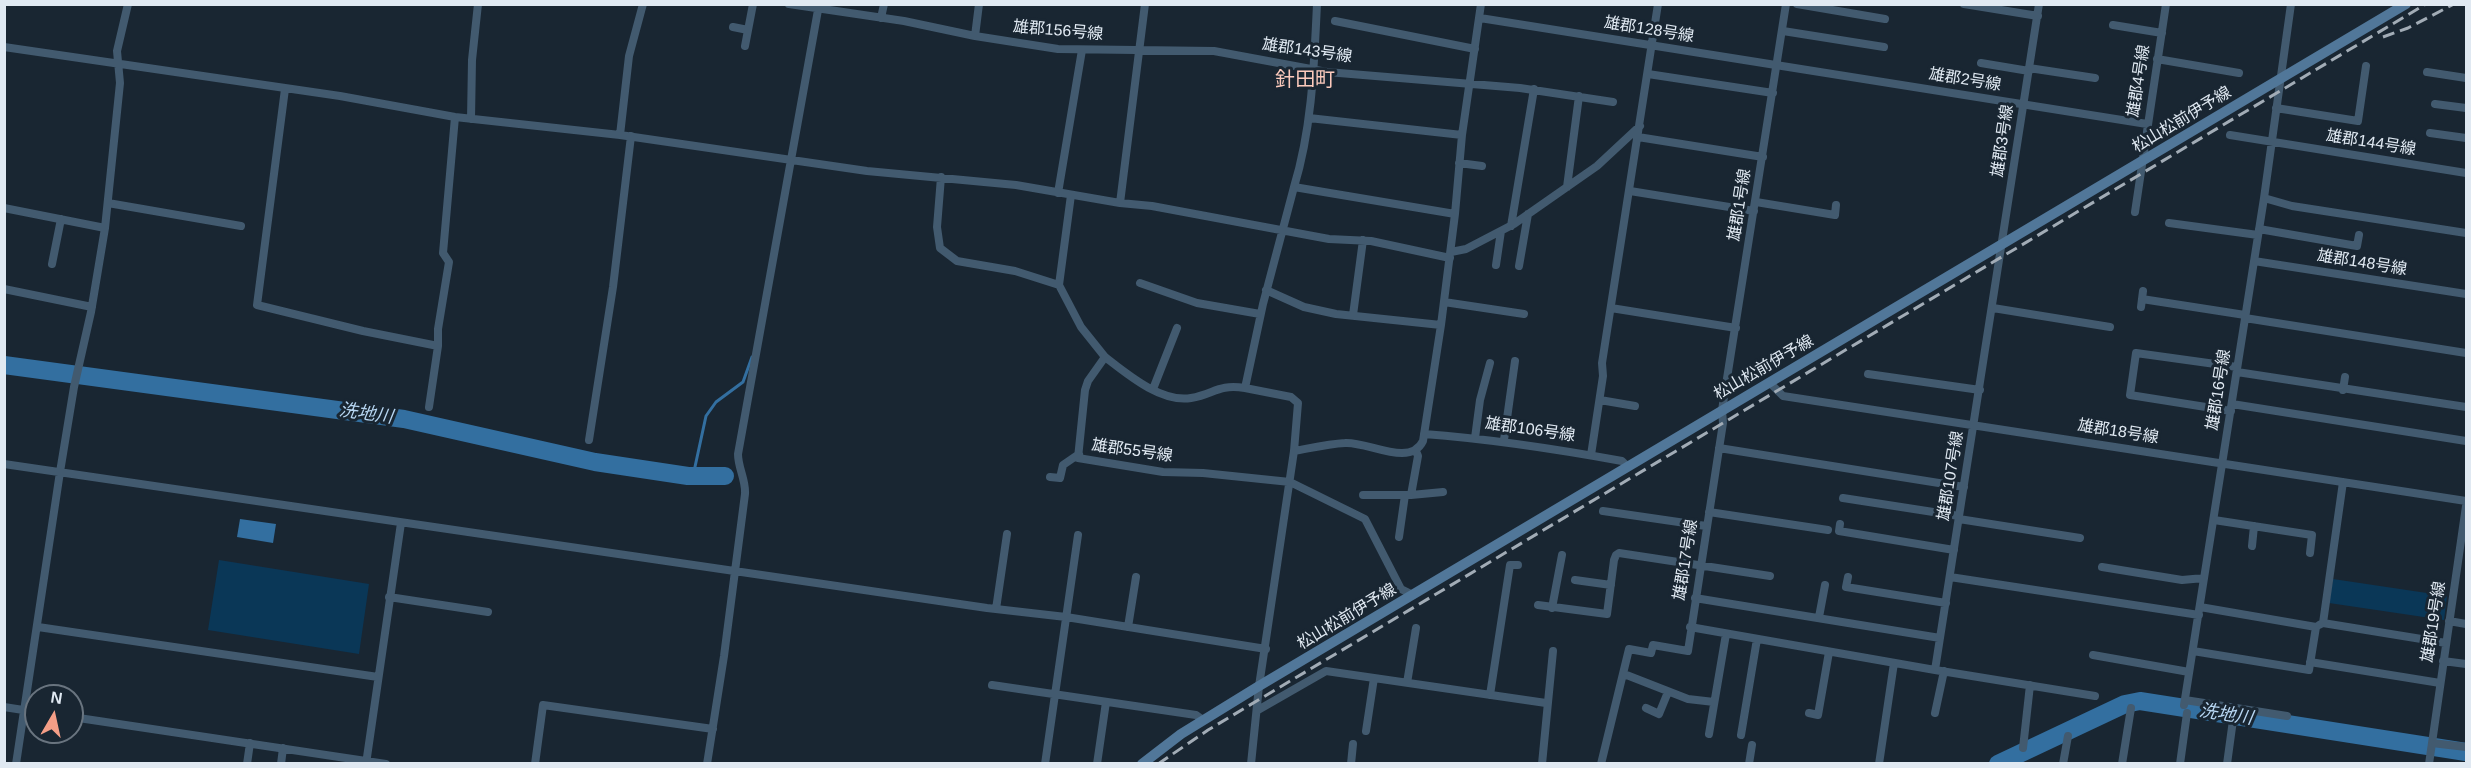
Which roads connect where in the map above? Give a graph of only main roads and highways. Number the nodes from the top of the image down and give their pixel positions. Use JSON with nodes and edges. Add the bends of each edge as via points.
{"nodes":[{"id":1,"x":2406,"y":4,"type":"edge"},
{"id":2,"x":1142,"y":764,"type":"edge"}],
"edges":[{"from":1,"to":2,"type":"main road","name":"松山松前伊予線","via":[[1259,686],[1181,734]]}]}
